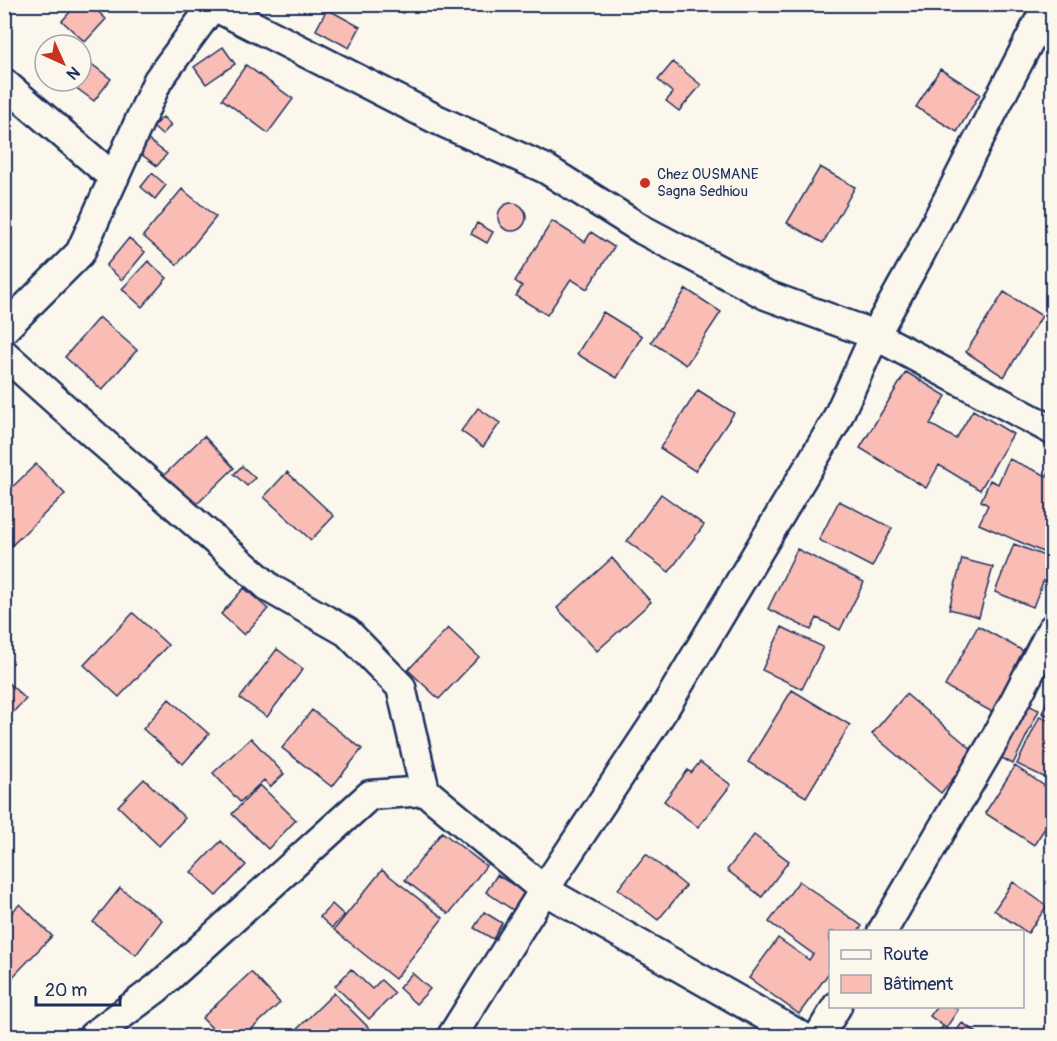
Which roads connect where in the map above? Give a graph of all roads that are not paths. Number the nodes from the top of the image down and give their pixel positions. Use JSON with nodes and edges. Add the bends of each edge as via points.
{"nodes":[{"id":1,"x":1048,"y":4,"type":"edge"},
{"id":2,"x":214,"y":5,"type":"edge"},
{"id":3,"x":4,"y":83,"type":"edge"},
{"id":4,"x":114,"y":178,"type":"junction"},
{"id":5,"x":4,"y":329,"type":"edge"},
{"id":6,"x":875,"y":335,"type":"junction"},
{"id":7,"x":4,"y":354,"type":"edge"},
{"id":8,"x":1053,"y":430,"type":"edge"},
{"id":9,"x":1053,"y":629,"type":"edge"},
{"id":10,"x":425,"y":791,"type":"junction"},
{"id":11,"x":544,"y":890,"type":"junction"},
{"id":12,"x":883,"y":930,"type":"edge"},
{"id":13,"x":836,"y":1008,"type":"edge"},
{"id":14,"x":93,"y":1036,"type":"edge"},
{"id":15,"x":452,"y":1036,"type":"edge"},
{"id":16,"x":801,"y":1036,"type":"edge"},
{"id":17,"x":819,"y":1036,"type":"edge"}],
"edges":[{"from":1,"to":6,"type":"street"},
{"from":2,"to":4,"type":"street","via":[[158,80]]},
{"from":2,"to":6,"type":"street","via":[[436,119],[546,170],[643,230],[766,295]]},
{"from":3,"to":4,"type":"street"},
{"from":4,"to":5,"type":"street","via":[[80,253]]},
{"from":6,"to":8,"type":"street"},
{"from":6,"to":11,"type":"street","via":[[829,433],[664,709]]},
{"from":7,"to":10,"type":"street","via":[[271,589],[347,632],[401,687]]},
{"from":9,"to":12,"type":"street","via":[[996,739]]},
{"from":10,"to":11,"type":"street"},
{"from":10,"to":14,"type":"street","via":[[370,795],[157,988]]},
{"from":11,"to":15,"type":"street"},
{"from":11,"to":16,"type":"street"},
{"from":13,"to":17,"type":"street"}]}
